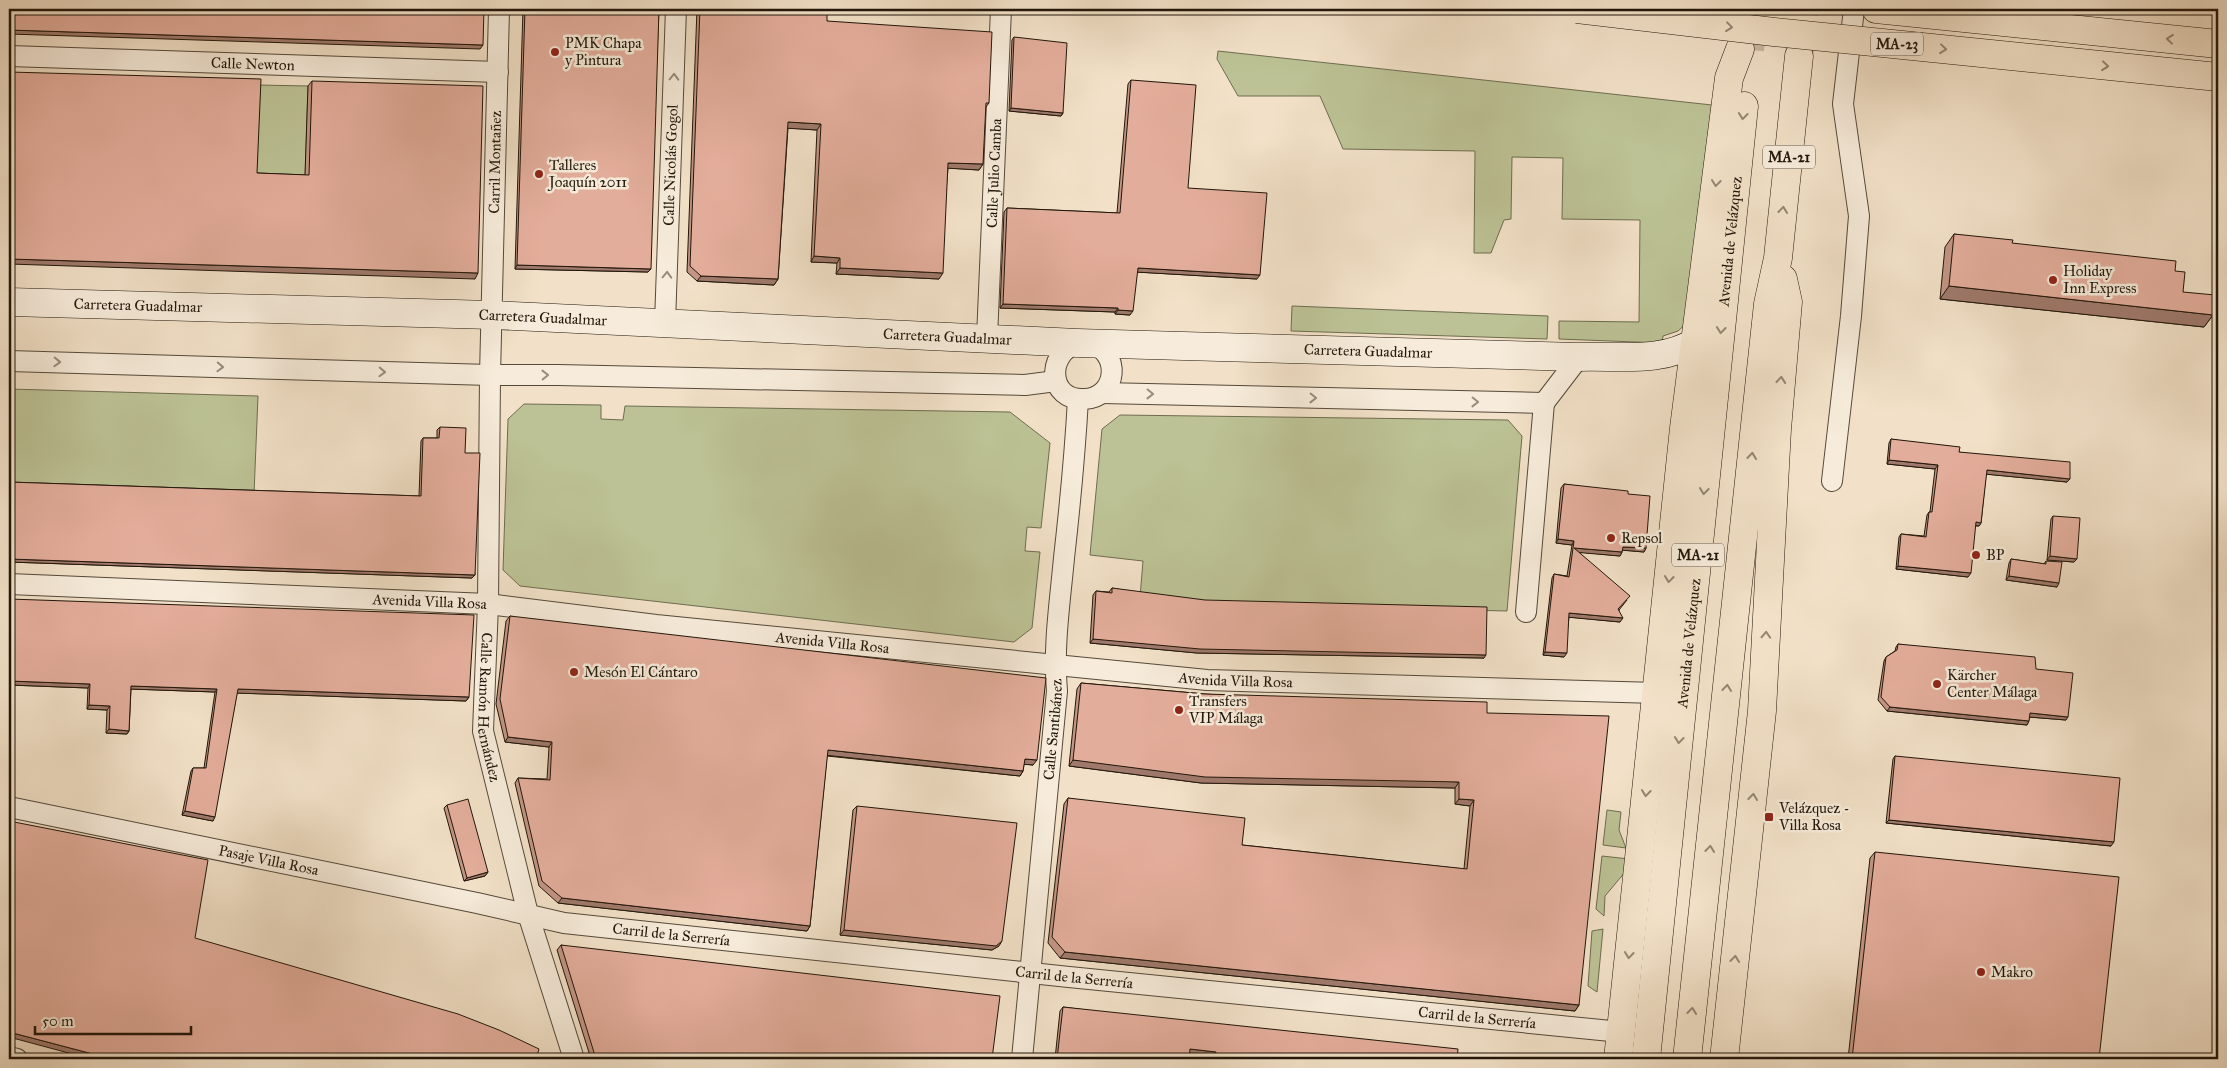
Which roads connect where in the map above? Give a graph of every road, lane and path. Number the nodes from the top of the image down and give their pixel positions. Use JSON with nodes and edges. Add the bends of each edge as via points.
{"nodes":[{"id":1,"x":500,"y":9,"type":"edge"},
{"id":2,"x":676,"y":9,"type":"edge"},
{"id":3,"x":1001,"y":9,"type":"edge"},
{"id":4,"x":1577,"y":9,"type":"edge"},
{"id":5,"x":1854,"y":9,"type":"edge"},
{"id":6,"x":1876,"y":9,"type":"edge"},
{"id":7,"x":2218,"y":44,"type":"edge"},
{"id":8,"x":9,"y":56,"type":"edge"},
{"id":9,"x":1800,"y":56,"type":"tunnel mouth"},
{"id":10,"x":498,"y":72,"type":"junction"},
{"id":11,"x":2218,"y":78,"type":"edge"},
{"id":12,"x":1778,"y":258,"type":"junction"},
{"id":13,"x":9,"y":302,"type":"edge"},
{"id":14,"x":492,"y":315,"type":"junction"},
{"id":15,"x":665,"y":323,"type":"junction"},
{"id":16,"x":986,"y":338,"type":"junction"},
{"id":17,"x":1697,"y":341,"type":"junction"},
{"id":18,"x":1082,"y":342,"type":"junction"},
{"id":19,"x":1580,"y":356,"type":"junction"},
{"id":20,"x":1650,"y":357,"type":"junction"},
{"id":21,"x":9,"y":361,"type":"edge"},
{"id":22,"x":490,"y":375,"type":"junction"},
{"id":23,"x":1056,"y":381,"type":"junction"},
{"id":24,"x":1690,"y":392,"type":"junction"},
{"id":25,"x":1102,"y":393,"type":"junction"},
{"id":26,"x":1078,"y":399,"type":"junction"},
{"id":27,"x":1544,"y":403,"type":"junction"},
{"id":28,"x":1832,"y":482,"type":"dead end"},
{"id":29,"x":9,"y":584,"type":"edge"},
{"id":30,"x":488,"y":604,"type":"junction"},
{"id":31,"x":1526,"y":612,"type":"dead end"},
{"id":32,"x":1055,"y":666,"type":"junction"},
{"id":33,"x":1656,"y":693,"type":"junction"},
{"id":34,"x":9,"y":807,"type":"edge"},
{"id":35,"x":528,"y":914,"type":"junction"},
{"id":36,"x":1031,"y":972,"type":"junction"},
{"id":37,"x":1621,"y":1032,"type":"junction"},
{"id":38,"x":9,"y":1057,"type":"edge"},
{"id":39,"x":17,"y":1059,"type":"edge"},
{"id":40,"x":574,"y":1059,"type":"edge"},
{"id":41,"x":1022,"y":1059,"type":"edge"},
{"id":42,"x":1618,"y":1059,"type":"edge"},
{"id":43,"x":1646,"y":1059,"type":"edge"},
{"id":44,"x":1687,"y":1059,"type":"edge"},
{"id":45,"x":1724,"y":1059,"type":"edge"}],
"edges":[{"from":1,"to":10,"type":"street","name":"Carril Montañez"},
{"from":15,"to":2,"type":"street","name":"Calle Nicolás Gogol","one_way":true},
{"from":3,"to":16,"type":"street","name":"Calle Julio Camba"},
{"from":4,"to":11,"type":"highway","number":"MA-23","one_way":true,"bridge":true},
{"from":5,"to":28,"type":"street","via":[[1843,104],[1859,216]]},
{"from":7,"to":6,"type":"highway","number":"MA-23","one_way":true},
{"from":8,"to":10,"type":"street","name":"Calle Newton"},
{"from":12,"to":9,"type":"highway","number":"MA-21","one_way":true},
{"from":10,"to":14,"type":"street","name":"Carril Montañez"},
{"from":44,"to":12,"type":"highway","number":"MA-21","one_way":true,"via":[[1768,304]]},
{"from":45,"to":12,"type":"highway","one_way":true,"via":[[1762,711],[1777,429],[1788,302]]},
{"from":13,"to":14,"type":"street","name":"Carretera Guadalmar"},
{"from":14,"to":15,"type":"street","name":"Carretera Guadalmar"},
{"from":14,"to":22,"type":"street","name":"Calle Ramón Hernández"},
{"from":15,"to":16,"type":"street","name":"Carretera Guadalmar"},
{"from":16,"to":18,"type":"street","name":"Carretera Guadalmar"},
{"from":17,"to":20,"type":"street","name":"Carretera Guadalmar","via":[[1684,349]]},
{"from":17,"to":24,"type":"highway"},
{"from":17,"to":43,"type":"highway","name":"Avenida de Velázquez","number":"MA-21","via":[[1729,78],[1745,50]]},
{"from":18,"to":19,"type":"street","name":"Carretera Guadalmar"},
{"from":18,"to":23,"type":"street","via":[[1069,345],[1058,357]]},
{"from":18,"to":25,"type":"street","via":[[1102,348],[1111,363],[1111,379]]},
{"from":19,"to":20,"type":"street","name":"Carretera Guadalmar"},
{"from":19,"to":27,"type":"street"},
{"from":20,"to":24,"type":"street","via":[[1667,366],[1683,380]]},
{"from":21,"to":22,"type":"street","one_way":true},
{"from":22,"to":23,"type":"street","one_way":true,"via":[[1025,386]]},
{"from":22,"to":30,"type":"street","name":"Calle Ramón Hernández"},
{"from":23,"to":26,"type":"street","via":[[1062,390]]},
{"from":24,"to":33,"type":"highway","one_way":true},
{"from":25,"to":26,"type":"street","via":[[1094,398]]},
{"from":25,"to":27,"type":"street","one_way":true},
{"from":26,"to":32,"type":"street","name":"Calle Santibánez"},
{"from":27,"to":31,"type":"street"},
{"from":29,"to":30,"type":"street","name":"Avenida Villa Rosa"},
{"from":30,"to":32,"type":"street","name":"Avenida Villa Rosa","via":[[656,625]]},
{"from":30,"to":35,"type":"street","name":"Calle Ramón Hernández","via":[[483,731]]},
{"from":32,"to":33,"type":"street","name":"Avenida Villa Rosa","via":[[1207,680]]},
{"from":32,"to":36,"type":"street","name":"Calle Santibánez","via":[[1057,691]]},
{"from":33,"to":37,"type":"highway","one_way":true},
{"from":34,"to":35,"type":"street","name":"Pasaje Villa Rosa"},
{"from":35,"to":36,"type":"street","name":"Carril de la Serrería","via":[[564,922]]},
{"from":35,"to":40,"type":"street","name":"Calle Ramón Hernández"},
{"from":36,"to":37,"type":"street","name":"Carril de la Serrería"},
{"from":36,"to":41,"type":"street","name":"Calle Santibánez"},
{"from":37,"to":42,"type":"highway"},
{"from":38,"to":39,"type":"street"}]}
